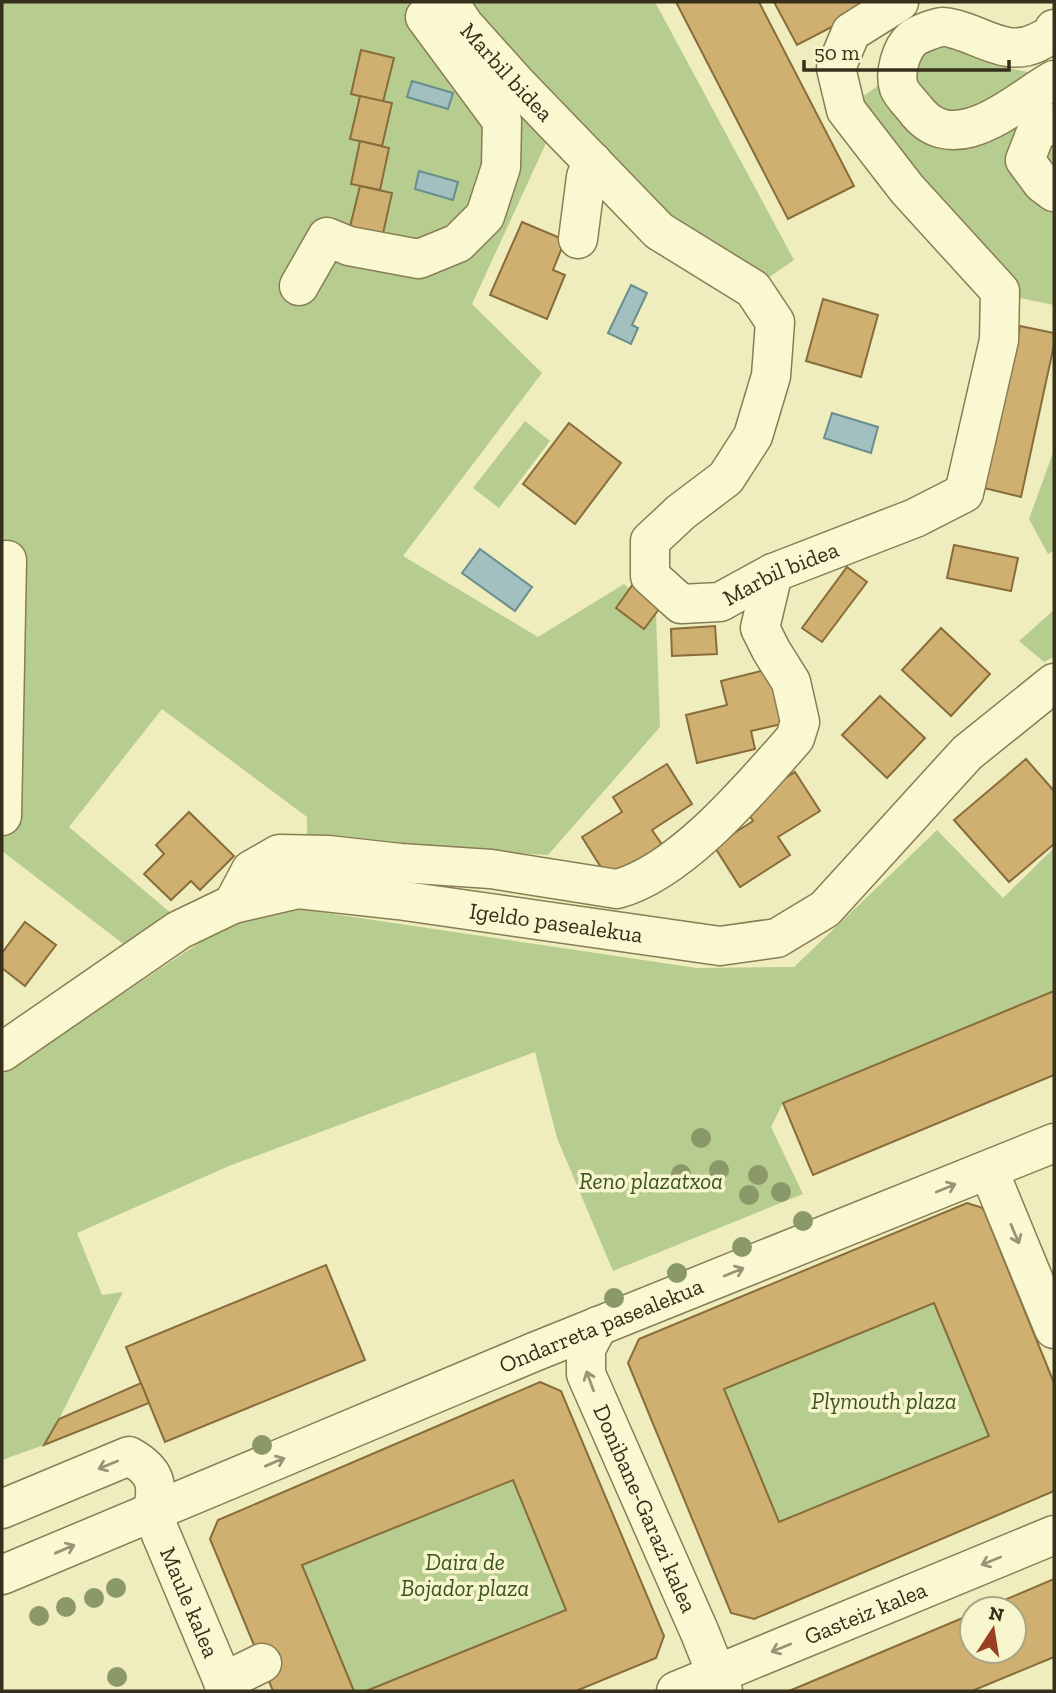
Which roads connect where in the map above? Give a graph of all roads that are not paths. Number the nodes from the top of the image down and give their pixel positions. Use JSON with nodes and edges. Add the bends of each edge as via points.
{"nodes":[{"id":1,"x":447,"y":2,"type":"edge"},
{"id":2,"x":899,"y":2,"type":"edge"},
{"id":3,"x":1054,"y":29,"type":"edge"},
{"id":4,"x":1054,"y":80,"type":"edge"},
{"id":5,"x":1054,"y":123,"type":"edge"},
{"id":6,"x":592,"y":161,"type":"junction"},
{"id":7,"x":1054,"y":192,"type":"edge"},
{"id":8,"x":578,"y":239,"type":"dead end"},
{"id":9,"x":299,"y":286,"type":"dead end"},
{"id":10,"x":6,"y":560,"type":"dead end"},
{"id":11,"x":773,"y":573,"type":"junction"},
{"id":12,"x":1054,"y":683,"type":"edge"},
{"id":13,"x":2,"y":816,"type":"edge"},
{"id":14,"x":233,"y":904,"type":"junction"},
{"id":15,"x":2,"y":1052,"type":"edge"},
{"id":16,"x":1054,"y":1143,"type":"edge"},
{"id":17,"x":989,"y":1171,"type":"junction"},
{"id":18,"x":598,"y":1326,"type":"junction"},
{"id":19,"x":1054,"y":1329,"type":"edge"},
{"id":20,"x":2,"y":1508,"type":"edge"},
{"id":21,"x":152,"y":1513,"type":"junction"},
{"id":22,"x":1054,"y":1535,"type":"edge"},
{"id":23,"x":2,"y":1575,"type":"edge"},
{"id":24,"x":262,"y":1663,"type":"dead end"},
{"id":25,"x":720,"y":1683,"type":"edge"},
{"id":26,"x":225,"y":1687,"type":"edge"},
{"id":27,"x":676,"y":1691,"type":"edge"}],
"edges":[{"from":1,"to":6,"type":"street","name":"Marbil bidea"},
{"from":1,"to":9,"type":"street","via":[[425,17],[502,121],[501,167],[485,216],[458,243],[419,259],[349,246],[327,237]]},
{"from":2,"to":11,"type":"street","name":"Marbil bidea","via":[[850,32],[836,68],[846,110],[907,190],[1000,291],[999,340],[964,494]]},
{"from":3,"to":4,"type":"street","via":[[1052,35],[1029,47],[1004,48],[943,26],[913,38],[897,65],[900,89],[920,116],[946,131],[983,124]]},
{"from":5,"to":7,"type":"street","via":[[1036,132],[1025,160]]},
{"from":6,"to":8,"type":"street"},
{"from":6,"to":11,"type":"street","name":"Marbil bidea","via":[[659,231],[753,289],[775,322],[771,376],[753,436],[726,478],[650,541],[650,576],[681,604],[720,602]]},
{"from":10,"to":13,"type":"street"},
{"from":11,"to":14,"type":"street","via":[[760,628],[791,682],[800,722],[795,737],[691,847],[637,884],[617,889],[491,869],[279,854],[251,870]]},
{"from":12,"to":14,"type":"street","name":"Igeldo pasealekua","via":[[967,753],[825,909],[777,938],[720,946],[298,889]]},
{"from":14,"to":15,"type":"street","name":"Igeldo pasealekua","via":[[179,930]]},
{"from":16,"to":17,"type":"street","name":"Ondarreta pasealekua"},
{"from":18,"to":17,"type":"street","name":"Ondarreta pasealekua","one_way":true},
{"from":17,"to":19,"type":"street","one_way":true},
{"from":21,"to":18,"type":"street","name":"Ondarreta pasealekua","one_way":true},
{"from":25,"to":18,"type":"street","name":"Donibane-Garazi kalea","one_way":true,"via":[[586,1374],[586,1349]]},
{"from":21,"to":20,"type":"street","one_way":true,"via":[[158,1492],[146,1466],[129,1456]]},
{"from":23,"to":21,"type":"street","name":"Ondarreta pasealekua","one_way":true},
{"from":21,"to":26,"type":"street","name":"Maule kalea"},
{"from":22,"to":25,"type":"street","name":"Gasteiz kalea","one_way":true},
{"from":24,"to":26,"type":"street"},
{"from":25,"to":27,"type":"street","name":"Gasteiz kalea"}]}
